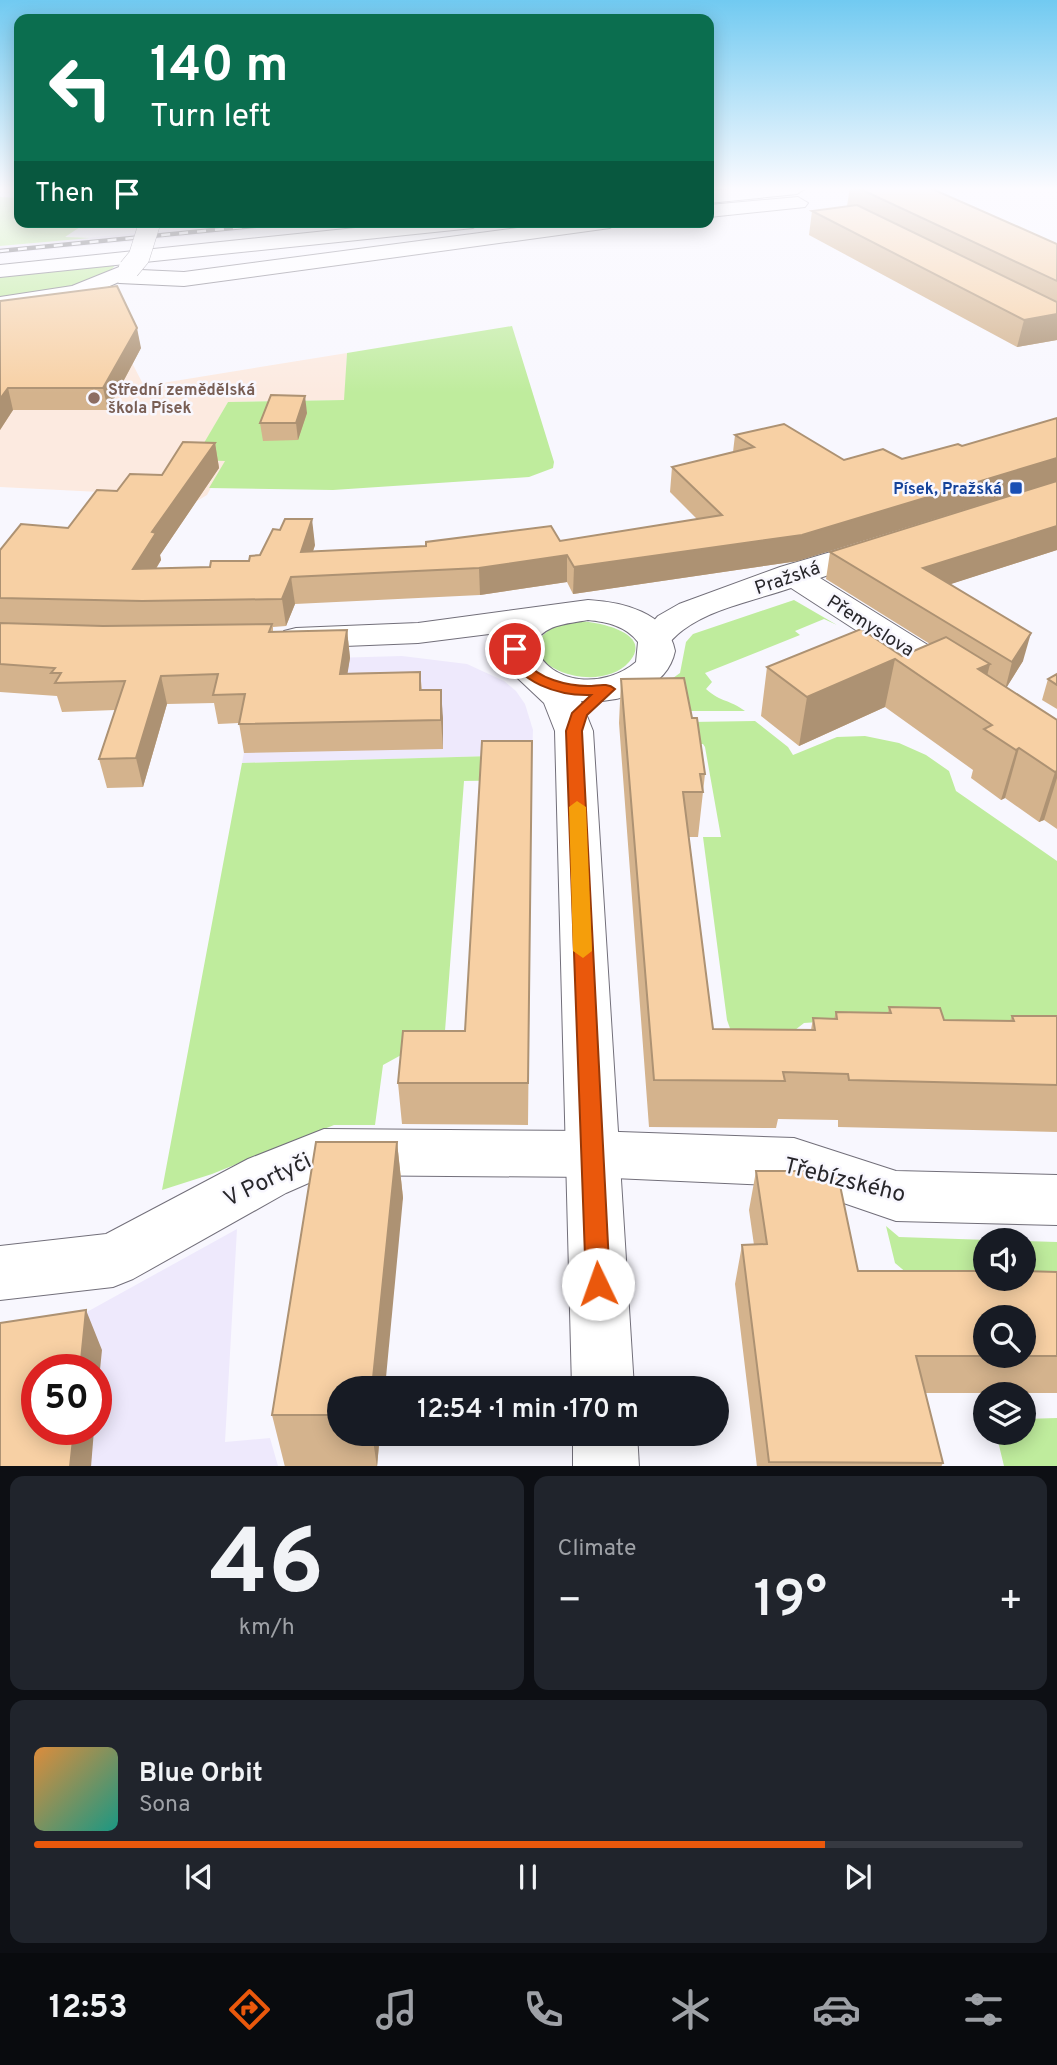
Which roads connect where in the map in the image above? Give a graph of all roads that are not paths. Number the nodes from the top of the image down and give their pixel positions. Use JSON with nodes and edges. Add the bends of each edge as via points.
{"nodes":[{"id":1,"x":105,"y":256,"type":"edge"},
{"id":2,"x":119,"y":256,"type":"edge"},
{"id":3,"x":135,"y":256,"type":"edge"},
{"id":4,"x":353,"y":256,"type":"edge"},
{"id":5,"x":0,"y":268,"type":"edge"},
{"id":6,"x":124,"y":273,"type":"junction"},
{"id":7,"x":0,"y":304,"type":"edge"},
{"id":8,"x":910,"y":537,"type":"edge"},
{"id":9,"x":792,"y":574,"type":"junction"},
{"id":10,"x":717,"y":600,"type":"junction"},
{"id":11,"x":611,"y":612,"type":"junction"},
{"id":12,"x":545,"y":616,"type":"junction"},
{"id":13,"x":418,"y":633,"type":"junction"},
{"id":14,"x":263,"y":639,"type":"edge"},
{"id":15,"x":655,"y":639,"type":"junction"},
{"id":16,"x":531,"y":671,"type":"junction"},
{"id":17,"x":607,"y":689,"type":"junction"},
{"id":18,"x":978,"y":693,"type":"edge"},
{"id":19,"x":574,"y":731,"type":"junction"},
{"id":20,"x":591,"y":1154,"type":"junction"},
{"id":21,"x":1057,"y":1200,"type":"edge"},
{"id":22,"x":0,"y":1273,"type":"edge"},
{"id":23,"x":602,"y":1376,"type":"edge"},
{"id":24,"x":605,"y":1446,"type":"edge"},
{"id":25,"x":606,"y":1466,"type":"edge"}],
"edges":[{"from":1,"to":5,"type":"main road"},
{"from":2,"to":5,"type":"main road"},
{"from":3,"to":6,"type":"main road","bridge":true},
{"from":4,"to":6,"type":"main road","via":[[184,279]]},
{"from":6,"to":7,"type":"main road","via":[[77,292]]},
{"from":8,"to":9,"type":"main road","name":"Pražská"},
{"from":9,"to":10,"type":"main road","name":"Pražská"},
{"from":9,"to":18,"type":"main road","name":"Přemyslova"},
{"from":10,"to":11,"type":"main road","name":"Pražská","via":[[645,612]]},
{"from":10,"to":15,"type":"main road","name":"Pražská","via":[[670,623]]},
{"from":11,"to":12,"type":"main road","via":[[577,610]]},
{"from":11,"to":15,"type":"main road","via":[[638,624]]},
{"from":12,"to":13,"type":"main road"},
{"from":12,"to":16,"type":"main road","via":[[519,635],[515,649]]},
{"from":13,"to":14,"type":"main road"},
{"from":13,"to":16,"type":"main road","via":[[479,642]]},
{"from":15,"to":17,"type":"main road","via":[[655,664],[628,684]]},
{"from":16,"to":17,"type":"main road","via":[[584,691]]},
{"from":16,"to":19,"type":"main road","via":[[561,699]]},
{"from":17,"to":19,"type":"main road","via":[[580,713]]},
{"from":19,"to":20,"type":"main road"},
{"from":20,"to":21,"type":"main road","name":"Třebízského","via":[[794,1162],[896,1196]]},
{"from":20,"to":22,"type":"main road","name":"V Portyči","via":[[324,1152],[267,1176],[113,1260]]},
{"from":20,"to":23,"type":"main road"},
{"from":24,"to":25,"type":"main road"}]}
